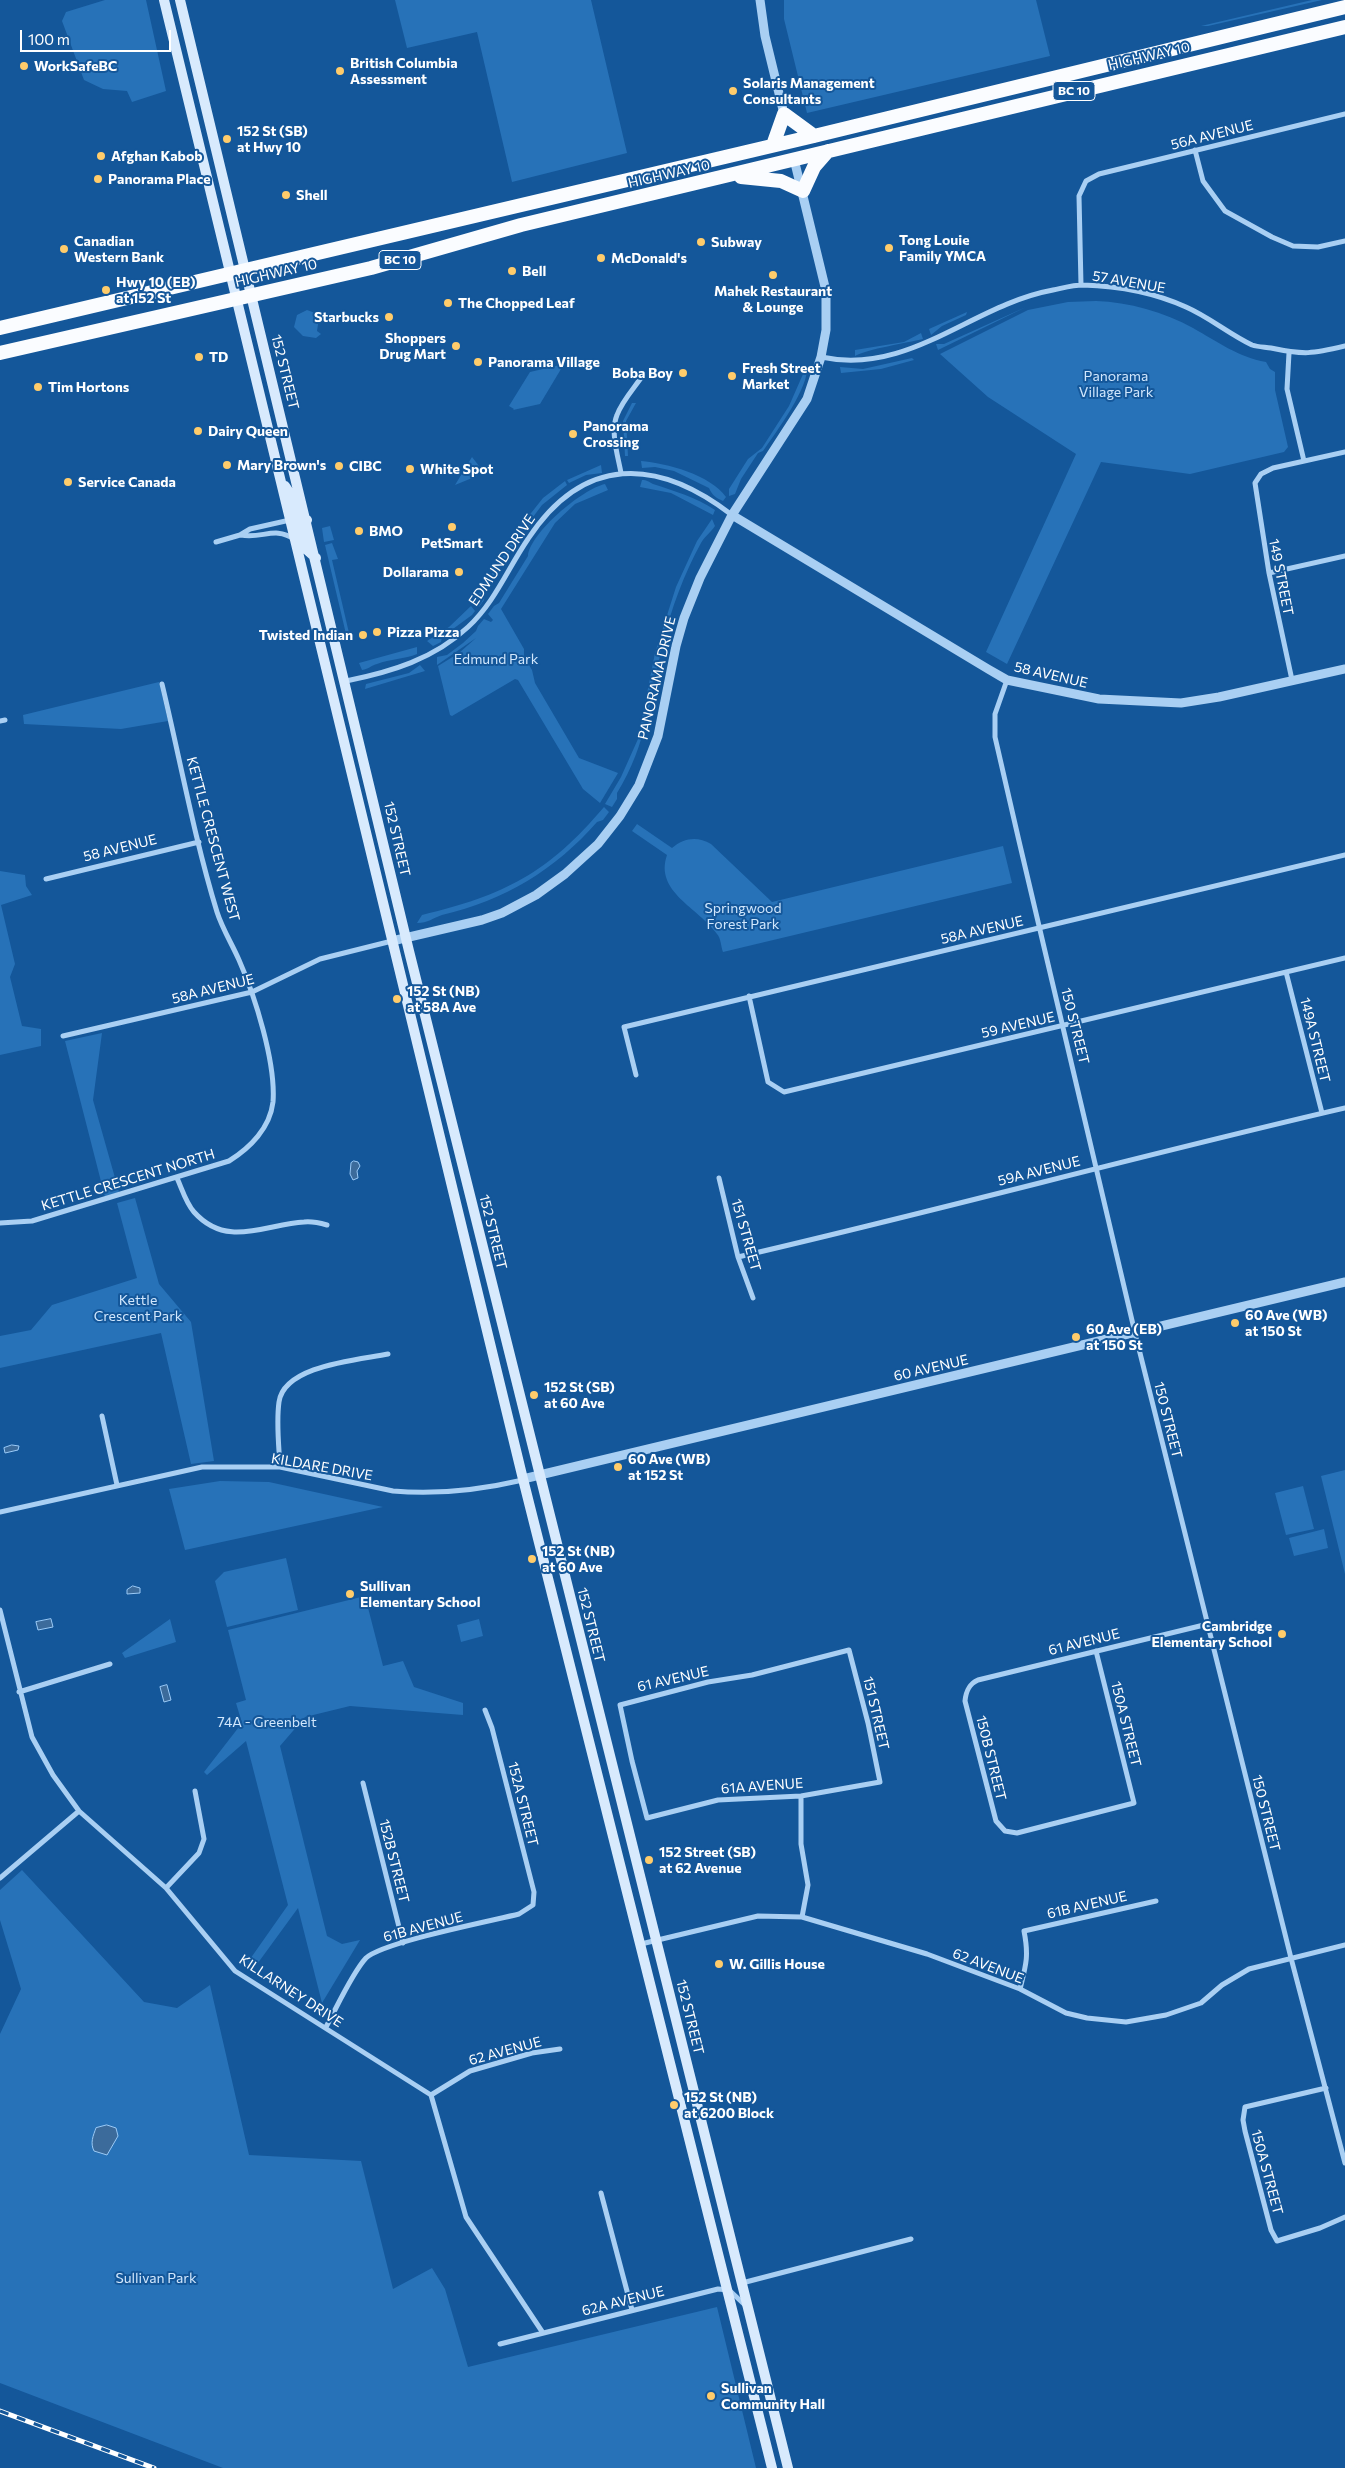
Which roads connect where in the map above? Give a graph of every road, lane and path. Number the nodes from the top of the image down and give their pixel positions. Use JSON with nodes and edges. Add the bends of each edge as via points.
{"nodes":[{"id":1,"x":164,"y":0,"type":"edge"},
{"id":2,"x":180,"y":0,"type":"edge"},
{"id":3,"x":760,"y":0,"type":"edge"},
{"id":4,"x":1345,"y":7,"type":"edge"},
{"id":5,"x":1345,"y":27,"type":"edge"},
{"id":6,"x":784,"y":114,"type":"junction"},
{"id":7,"x":1345,"y":114,"type":"edge"},
{"id":8,"x":814,"y":136,"type":"junction"},
{"id":9,"x":790,"y":141,"type":"junction"},
{"id":10,"x":773,"y":145,"type":"junction"},
{"id":11,"x":1195,"y":150,"type":"junction"},
{"id":12,"x":828,"y":151,"type":"junction"},
{"id":13,"x":794,"y":159,"type":"junction"},
{"id":14,"x":730,"y":176,"type":"junction"},
{"id":15,"x":803,"y":191,"type":"junction"},
{"id":16,"x":1345,"y":241,"type":"edge"},
{"id":17,"x":246,"y":271,"type":"junction"},
{"id":18,"x":231,"y":274,"type":"junction"},
{"id":19,"x":1081,"y":285,"type":"junction"},
{"id":20,"x":252,"y":296,"type":"junction"},
{"id":21,"x":237,"y":299,"type":"junction"},
{"id":22,"x":0,"y":328,"type":"edge"},
{"id":23,"x":1345,"y":346,"type":"edge"},
{"id":24,"x":0,"y":353,"type":"edge"},
{"id":25,"x":1289,"y":353,"type":"junction"},
{"id":26,"x":821,"y":357,"type":"junction"},
{"id":27,"x":643,"y":375,"type":"dead end"},
{"id":28,"x":1345,"y":452,"type":"edge"},
{"id":29,"x":1304,"y":461,"type":"junction"},
{"id":30,"x":621,"y":473,"type":"junction"},
{"id":31,"x":281,"y":482,"type":"junction"},
{"id":32,"x":732,"y":515,"type":"junction"},
{"id":33,"x":290,"y":520,"type":"junction"},
{"id":34,"x":307,"y":520,"type":"junction"},
{"id":35,"x":240,"y":534,"type":"junction"},
{"id":36,"x":296,"y":540,"type":"junction"},
{"id":37,"x":216,"y":542,"type":"dead end"},
{"id":38,"x":1345,"y":556,"type":"edge"},
{"id":39,"x":316,"y":558,"type":"junction"},
{"id":40,"x":1269,"y":573,"type":"junction"},
{"id":41,"x":324,"y":659,"type":"junction"},
{"id":42,"x":1345,"y":668,"type":"edge"},
{"id":43,"x":1007,"y":680,"type":"junction"},
{"id":44,"x":1292,"y":680,"type":"junction"},
{"id":45,"x":346,"y":681,"type":"junction"},
{"id":46,"x":162,"y":684,"type":"dead end"},
{"id":47,"x":199,"y":842,"type":"junction"},
{"id":48,"x":1345,"y":855,"type":"edge"},
{"id":49,"x":46,"y":879,"type":"dead end"},
{"id":50,"x":1039,"y":928,"type":"junction"},
{"id":51,"x":406,"y":938,"type":"junction"},
{"id":52,"x":392,"y":941,"type":"junction"},
{"id":53,"x":1345,"y":958,"type":"edge"},
{"id":54,"x":1286,"y":972,"type":"junction"},
{"id":55,"x":252,"y":992,"type":"junction"},
{"id":56,"x":749,"y":996,"type":"junction"},
{"id":57,"x":1064,"y":1026,"type":"junction"},
{"id":58,"x":63,"y":1036,"type":"dead end"},
{"id":59,"x":636,"y":1075,"type":"dead end"},
{"id":60,"x":1345,"y":1108,"type":"edge"},
{"id":61,"x":1322,"y":1113,"type":"junction"},
{"id":62,"x":256,"y":1140,"type":"joint"},
{"id":63,"x":1097,"y":1168,"type":"junction"},
{"id":64,"x":177,"y":1178,"type":"junction"},
{"id":65,"x":719,"y":1178,"type":"dead end"},
{"id":66,"x":0,"y":1223,"type":"edge"},
{"id":67,"x":327,"y":1224,"type":"dead end"},
{"id":68,"x":738,"y":1258,"type":"junction"},
{"id":69,"x":1345,"y":1282,"type":"edge"},
{"id":70,"x":754,"y":1298,"type":"dead end"},
{"id":71,"x":1135,"y":1333,"type":"junction"},
{"id":72,"x":388,"y":1354,"type":"dead end"},
{"id":73,"x":102,"y":1416,"type":"dead end"},
{"id":74,"x":280,"y":1468,"type":"junction"},
{"id":75,"x":539,"y":1476,"type":"junction"},
{"id":76,"x":523,"y":1480,"type":"junction"},
{"id":77,"x":117,"y":1485,"type":"junction"},
{"id":78,"x":0,"y":1512,"type":"edge"},
{"id":79,"x":0,"y":1610,"type":"edge"},
{"id":80,"x":1208,"y":1624,"type":"junction"},
{"id":81,"x":848,"y":1650,"type":"joint"},
{"id":82,"x":1096,"y":1651,"type":"junction"},
{"id":83,"x":110,"y":1664,"type":"dead end"},
{"id":84,"x":969,"y":1688,"type":"joint"},
{"id":85,"x":19,"y":1692,"type":"junction"},
{"id":86,"x":485,"y":1710,"type":"dead end"},
{"id":87,"x":880,"y":1782,"type":"joint"},
{"id":88,"x":363,"y":1783,"type":"dead end"},
{"id":89,"x":195,"y":1791,"type":"dead end"},
{"id":90,"x":801,"y":1796,"type":"junction"},
{"id":91,"x":79,"y":1811,"type":"junction"},
{"id":92,"x":647,"y":1818,"type":"joint"},
{"id":93,"x":1005,"y":1831,"type":"joint"},
{"id":94,"x":0,"y":1878,"type":"edge"},
{"id":95,"x":166,"y":1888,"type":"junction"},
{"id":96,"x":1156,"y":1901,"type":"dead end"},
{"id":97,"x":533,"y":1905,"type":"joint"},
{"id":98,"x":802,"y":1917,"type":"junction"},
{"id":99,"x":657,"y":1940,"type":"junction"},
{"id":100,"x":403,"y":1943,"type":"junction"},
{"id":101,"x":641,"y":1944,"type":"junction"},
{"id":102,"x":1345,"y":1946,"type":"edge"},
{"id":103,"x":1291,"y":1958,"type":"junction"},
{"id":104,"x":1020,"y":1989,"type":"junction"},
{"id":105,"x":326,"y":2027,"type":"junction"},
{"id":106,"x":560,"y":2049,"type":"dead end"},
{"id":107,"x":1326,"y":2088,"type":"junction"},
{"id":108,"x":431,"y":2094,"type":"junction"},
{"id":109,"x":1344,"y":2154,"type":"edge"},
{"id":110,"x":1345,"y":2163,"type":"edge"},
{"id":111,"x":601,"y":2192,"type":"dead end"},
{"id":112,"x":1345,"y":2217,"type":"edge"},
{"id":113,"x":910,"y":2239,"type":"dead end"},
{"id":114,"x":742,"y":2283,"type":"junction"},
{"id":115,"x":729,"y":2290,"type":"junction"},
{"id":116,"x":747,"y":2306,"type":"junction"},
{"id":117,"x":632,"y":2310,"type":"junction"},
{"id":118,"x":543,"y":2333,"type":"junction"},
{"id":119,"x":500,"y":2344,"type":"dead end"},
{"id":120,"x":772,"y":2468,"type":"edge"},
{"id":121,"x":788,"y":2468,"type":"edge"}],
"edges":[{"from":1,"to":18,"type":"main road","name":"152 STREET"},
{"from":2,"to":17,"type":"main road","name":"152 STREET"},
{"from":3,"to":6,"type":"street","via":[[765,36]]},
{"from":4,"to":8,"type":"highway","name":"HIGHWAY 10","number":"BC 10"},
{"from":5,"to":12,"type":"highway","name":"HIGHWAY 10","number":"BC 10"},
{"from":6,"to":8,"type":"highway"},
{"from":6,"to":10,"type":"highway"},
{"from":7,"to":11,"type":"street","name":"56A AVENUE"},
{"from":8,"to":9,"type":"highway","name":"HIGHWAY 10","number":"BC 10"},
{"from":9,"to":10,"type":"highway","name":"HIGHWAY 10","number":"BC 10"},
{"from":9,"to":13,"type":"highway"},
{"from":10,"to":17,"type":"highway","name":"HIGHWAY 10","number":"BC 10"},
{"from":11,"to":16,"type":"street","via":[[1203,181],[1225,210],[1293,246],[1318,247]]},
{"from":11,"to":19,"type":"street","name":"56A AVENUE","via":[[1098,174],[1086,181],[1079,196]]},
{"from":12,"to":13,"type":"highway","name":"HIGHWAY 10","number":"BC 10"},
{"from":12,"to":15,"type":"highway","via":[[814,167]]},
{"from":13,"to":14,"type":"highway","name":"HIGHWAY 10","number":"BC 10"},
{"from":13,"to":15,"type":"street","name":"PANORAMA DRIVE"},
{"from":14,"to":15,"type":"highway","via":[[781,181]]},
{"from":14,"to":20,"type":"highway","name":"HIGHWAY 10","number":"BC 10","via":[[521,225],[371,268]]},
{"from":15,"to":26,"type":"street","name":"PANORAMA DRIVE","via":[[826,291],[826,330]]},
{"from":17,"to":18,"type":"highway","name":"HIGHWAY 10","number":"BC 10"},
{"from":17,"to":20,"type":"main road","name":"152 STREET"},
{"from":18,"to":21,"type":"main road","name":"152 STREET"},
{"from":18,"to":22,"type":"highway","name":"HIGHWAY 10","number":"BC 10"},
{"from":19,"to":25,"type":"street","name":"57 AVENUE","via":[[1153,295],[1187,307],[1253,345]]},
{"from":19,"to":26,"type":"street","name":"57 AVENUE","via":[[1040,292],[1005,304],[899,354],[851,362]]},
{"from":20,"to":21,"type":"highway","name":"HIGHWAY 10","number":"BC 10"},
{"from":20,"to":34,"type":"main road","name":"152 STREET"},
{"from":21,"to":24,"type":"highway","name":"HIGHWAY 10","number":"BC 10"},
{"from":21,"to":31,"type":"main road","name":"152 STREET"},
{"from":23,"to":25,"type":"street","name":"57 AVENUE","via":[[1312,354]]},
{"from":25,"to":29,"type":"street","via":[[1287,389]]},
{"from":26,"to":32,"type":"street","name":"PANORAMA DRIVE","via":[[807,399]]},
{"from":27,"to":30,"type":"street","via":[[615,421]]},
{"from":28,"to":29,"type":"street"},
{"from":29,"to":40,"type":"street","name":"149 STREET","via":[[1273,468],[1257,477],[1256,500]]},
{"from":30,"to":32,"type":"street","name":"EDMUND DRIVE","via":[[670,479]]},
{"from":30,"to":45,"type":"street","name":"EDMUND DRIVE","via":[[585,484],[558,502],[527,540],[491,601],[449,644],[406,666]]},
{"from":31,"to":33,"type":"main road","name":"152 STREET"},
{"from":31,"to":34,"type":"main road","via":[[293,498],[299,516]]},
{"from":32,"to":43,"type":"street","name":"58 AVENUE"},
{"from":32,"to":51,"type":"street","name":"PANORAMA DRIVE","via":[[684,618],[654,749],[639,785],[620,816],[585,856],[525,902],[482,920]]},
{"from":33,"to":35,"type":"street","via":[[250,528]]},
{"from":33,"to":36,"type":"main road","name":"152 STREET"},
{"from":33,"to":39,"type":"main road","via":[[298,525],[306,550]]},
{"from":34,"to":39,"type":"main road","name":"152 STREET"},
{"from":35,"to":36,"type":"street","via":[[253,537],[281,532]]},
{"from":35,"to":37,"type":"street"},
{"from":36,"to":41,"type":"main road","name":"152 STREET"},
{"from":38,"to":40,"type":"street"},
{"from":39,"to":45,"type":"main road","name":"152 STREET"},
{"from":40,"to":44,"type":"street","name":"149 STREET"},
{"from":41,"to":45,"type":"main road","via":[[339,680]]},
{"from":41,"to":52,"type":"main road","name":"152 STREET"},
{"from":42,"to":44,"type":"street","name":"58 AVENUE"},
{"from":43,"to":44,"type":"street","name":"58 AVENUE","via":[[1099,699],[1181,703]]},
{"from":43,"to":50,"type":"street","name":"150 STREET","via":[[995,714],[995,737]]},
{"from":45,"to":51,"type":"main road","name":"152 STREET"},
{"from":46,"to":47,"type":"street","name":"KETTLE CRESCENT WEST"},
{"from":47,"to":49,"type":"street","name":"58 AVENUE"},
{"from":47,"to":55,"type":"street","name":"KETTLE CRESCENT WEST","via":[[220,920]]},
{"from":48,"to":50,"type":"street","name":"58A AVENUE"},
{"from":50,"to":56,"type":"street","name":"58A AVENUE"},
{"from":50,"to":57,"type":"street","name":"150 STREET"},
{"from":51,"to":52,"type":"street","name":"PANORAMA DRIVE"},
{"from":51,"to":75,"type":"main road","name":"152 STREET"},
{"from":52,"to":55,"type":"street","name":"58A AVENUE","via":[[320,959]]},
{"from":52,"to":76,"type":"main road","name":"152 STREET"},
{"from":53,"to":54,"type":"street","name":"59 AVENUE"},
{"from":54,"to":57,"type":"street","name":"59 AVENUE"},
{"from":54,"to":61,"type":"street","name":"149A STREET"},
{"from":55,"to":58,"type":"street","name":"58A AVENUE"},
{"from":55,"to":62,"type":"street","name":"KETTLE CRESCENT WEST","via":[[273,1080],[271,1111]]},
{"from":56,"to":57,"type":"street","name":"59 AVENUE","via":[[768,1082],[784,1092]]},
{"from":56,"to":59,"type":"street","name":"58A AVENUE","via":[[624,1027]]},
{"from":57,"to":63,"type":"street","name":"150 STREET"},
{"from":60,"to":61,"type":"street","name":"59A AVENUE"},
{"from":61,"to":63,"type":"street","name":"59A AVENUE"},
{"from":62,"to":64,"type":"street","name":"KETTLE CRESCENT NORTH","via":[[229,1161]]},
{"from":63,"to":68,"type":"street","name":"59A AVENUE"},
{"from":63,"to":71,"type":"street","name":"150 STREET"},
{"from":64,"to":66,"type":"street","name":"KETTLE CRESCENT NORTH","via":[[32,1221]]},
{"from":64,"to":67,"type":"street","via":[[194,1213],[218,1228],[250,1233],[305,1222]]},
{"from":65,"to":68,"type":"street","name":"151 STREET"},
{"from":68,"to":70,"type":"street","name":"151 STREET"},
{"from":69,"to":71,"type":"street","name":"60 AVENUE"},
{"from":71,"to":75,"type":"street","name":"60 AVENUE"},
{"from":71,"to":80,"type":"street","name":"150 STREET"},
{"from":72,"to":74,"type":"street","via":[[323,1367],[292,1380],[279,1400]]},
{"from":73,"to":77,"type":"street"},
{"from":74,"to":76,"type":"street","name":"KILDARE DRIVE","via":[[408,1492],[469,1491]]},
{"from":74,"to":77,"type":"street","name":"KILDARE DRIVE","via":[[202,1467]]},
{"from":75,"to":76,"type":"street","name":"60 AVENUE"},
{"from":75,"to":99,"type":"main road","name":"152 STREET"},
{"from":76,"to":101,"type":"main road","name":"152 STREET"},
{"from":77,"to":78,"type":"street","name":"KILDARE DRIVE"},
{"from":79,"to":85,"type":"street","name":"KILLARNEY DRIVE"},
{"from":80,"to":82,"type":"street","name":"61 AVENUE"},
{"from":80,"to":103,"type":"street","name":"150 STREET"},
{"from":81,"to":87,"type":"street","name":"151 STREET"},
{"from":81,"to":92,"type":"street","name":"61 AVENUE","via":[[620,1705]]},
{"from":82,"to":84,"type":"street","name":"61 AVENUE","via":[[978,1680]]},
{"from":82,"to":93,"type":"street","name":"150A STREET","via":[[1134,1803],[1016,1833]]},
{"from":83,"to":85,"type":"street"},
{"from":84,"to":93,"type":"street","name":"150B STREET","via":[[966,1701],[977,1749],[996,1821]]},
{"from":85,"to":91,"type":"street","name":"KILLARNEY DRIVE","via":[[32,1737],[53,1775]]},
{"from":86,"to":97,"type":"street","name":"152A STREET","via":[[534,1892]]},
{"from":87,"to":90,"type":"street","name":"61A AVENUE"},
{"from":88,"to":100,"type":"street","name":"152B STREET"},
{"from":89,"to":95,"type":"street","via":[[204,1839],[199,1853]]},
{"from":90,"to":92,"type":"street","name":"61A AVENUE","via":[[718,1800]]},
{"from":90,"to":98,"type":"street","via":[[801,1844],[808,1885]]},
{"from":91,"to":94,"type":"street"},
{"from":91,"to":95,"type":"street","name":"KILLARNEY DRIVE"},
{"from":95,"to":105,"type":"street","name":"KILLARNEY DRIVE","via":[[235,1971]]},
{"from":96,"to":104,"type":"street","name":"61B AVENUE","via":[[1024,1931],[1027,1968]]},
{"from":97,"to":100,"type":"street","name":"61B AVENUE","via":[[519,1914]]},
{"from":98,"to":99,"type":"street","name":"62 AVENUE","via":[[758,1916]]},
{"from":98,"to":104,"type":"street","name":"62 AVENUE","via":[[927,1954]]},
{"from":99,"to":101,"type":"street","name":"62 AVENUE"},
{"from":99,"to":114,"type":"main road","name":"152 STREET"},
{"from":100,"to":105,"type":"street","name":"61B AVENUE","via":[[372,1953],[363,1962]]},
{"from":101,"to":115,"type":"main road","name":"152 STREET"},
{"from":102,"to":103,"type":"street","name":"62 AVENUE"},
{"from":103,"to":104,"type":"street","name":"62 AVENUE","via":[[1240,1973],[1201,2003],[1140,2021],[1107,2021],[1066,2013]]},
{"from":103,"to":107,"type":"street","name":"150 STREET"},
{"from":105,"to":108,"type":"street","name":"KILLARNEY DRIVE"},
{"from":106,"to":108,"type":"street","name":"62 AVENUE","via":[[470,2071]]},
{"from":107,"to":109,"type":"street","name":"150 STREET"},
{"from":107,"to":112,"type":"street","name":"150A STREET","via":[[1245,2107],[1243,2120],[1276,2241]]},
{"from":108,"to":118,"type":"street","via":[[466,2217]]},
{"from":109,"to":110,"type":"street","name":"150 STREET"},
{"from":111,"to":117,"type":"street"},
{"from":113,"to":114,"type":"street"},
{"from":114,"to":116,"type":"main road","name":"152 STREET"},
{"from":115,"to":116,"type":"street"},
{"from":115,"to":117,"type":"street","name":"62A AVENUE","via":[[718,2289]]},
{"from":115,"to":120,"type":"main road","name":"152 STREET"},
{"from":116,"to":121,"type":"main road","name":"152 STREET"},
{"from":117,"to":118,"type":"street","name":"62A AVENUE"},
{"from":118,"to":119,"type":"street","name":"62A AVENUE"}]}
